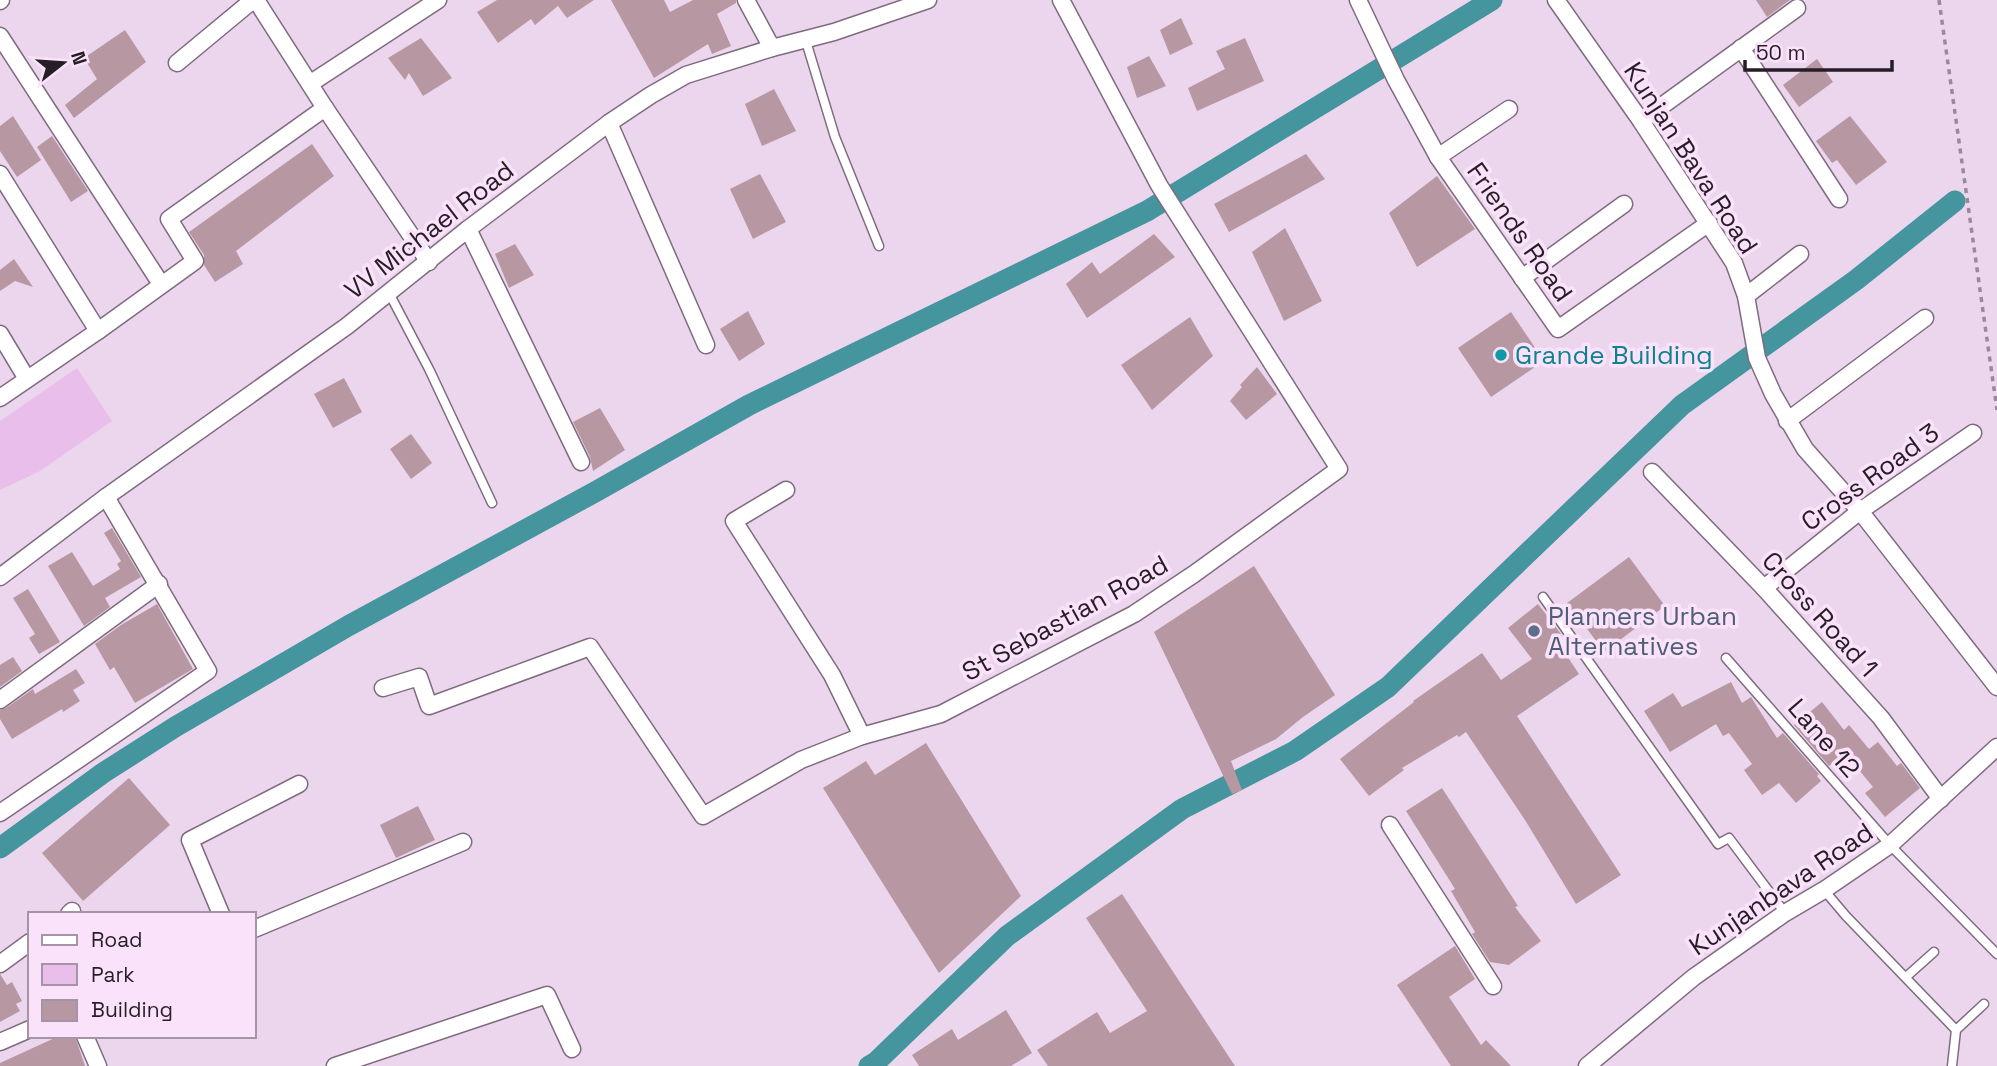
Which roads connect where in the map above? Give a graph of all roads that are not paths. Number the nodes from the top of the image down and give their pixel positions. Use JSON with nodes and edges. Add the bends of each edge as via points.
{"nodes":[{"id":1,"x":254,"y":0,"type":"edge"},
{"id":2,"x":438,"y":0,"type":"edge"},
{"id":3,"x":746,"y":0,"type":"edge"},
{"id":4,"x":928,"y":0,"type":"edge"},
{"id":5,"x":1061,"y":0,"type":"edge"},
{"id":6,"x":1358,"y":0,"type":"edge"},
{"id":7,"x":1556,"y":0,"type":"edge"},
{"id":8,"x":1797,"y":8,"type":"dead end"},
{"id":9,"x":0,"y":36,"type":"edge"},
{"id":10,"x":805,"y":38,"type":"junction"},
{"id":11,"x":772,"y":48,"type":"junction"},
{"id":12,"x":1741,"y":48,"type":"junction"},
{"id":13,"x":177,"y":64,"type":"dead end"},
{"id":14,"x":311,"y":83,"type":"junction"},
{"id":15,"x":325,"y":108,"type":"junction"},
{"id":16,"x":1509,"y":109,"type":"dead end"},
{"id":17,"x":1641,"y":121,"type":"junction"},
{"id":18,"x":609,"y":123,"type":"junction"},
{"id":19,"x":1438,"y":156,"type":"junction"},
{"id":20,"x":2,"y":179,"type":"edge"},
{"id":21,"x":1839,"y":199,"type":"dead end"},
{"id":22,"x":1624,"y":204,"type":"dead end"},
{"id":23,"x":1709,"y":223,"type":"junction"},
{"id":24,"x":468,"y":229,"type":"junction"},
{"id":25,"x":879,"y":246,"type":"dead end"},
{"id":26,"x":1800,"y":254,"type":"dead end"},
{"id":27,"x":429,"y":262,"type":"junction"},
{"id":28,"x":1522,"y":278,"type":"junction"},
{"id":29,"x":161,"y":285,"type":"junction"},
{"id":30,"x":388,"y":293,"type":"junction"},
{"id":31,"x":1746,"y":296,"type":"junction"},
{"id":32,"x":1925,"y":318,"type":"dead end"},
{"id":33,"x":98,"y":331,"type":"junction"},
{"id":34,"x":0,"y":334,"type":"edge"},
{"id":35,"x":706,"y":345,"type":"dead end"},
{"id":36,"x":27,"y":379,"type":"junction"},
{"id":37,"x":0,"y":398,"type":"edge"},
{"id":38,"x":1787,"y":421,"type":"junction"},
{"id":39,"x":1973,"y":433,"type":"dead end"},
{"id":40,"x":581,"y":462,"type":"dead end"},
{"id":41,"x":1652,"y":472,"type":"dead end"},
{"id":42,"x":786,"y":491,"type":"dead end"},
{"id":43,"x":106,"y":497,"type":"junction"},
{"id":44,"x":492,"y":503,"type":"dead end"},
{"id":45,"x":1860,"y":511,"type":"junction"},
{"id":46,"x":0,"y":577,"type":"edge"},
{"id":47,"x":159,"y":584,"type":"junction"},
{"id":48,"x":1764,"y":588,"type":"junction"},
{"id":49,"x":1543,"y":597,"type":"dead end"},
{"id":50,"x":1726,"y":658,"type":"dead end"},
{"id":51,"x":1997,"y":687,"type":"edge"},
{"id":52,"x":383,"y":688,"type":"dead end"},
{"id":53,"x":0,"y":700,"type":"edge"},
{"id":54,"x":862,"y":736,"type":"junction"},
{"id":55,"x":1997,"y":747,"type":"edge"},
{"id":56,"x":299,"y":784,"type":"dead end"},
{"id":57,"x":1941,"y":799,"type":"junction"},
{"id":58,"x":0,"y":813,"type":"edge"},
{"id":59,"x":1391,"y":825,"type":"dead end"},
{"id":60,"x":463,"y":842,"type":"dead end"},
{"id":61,"x":1890,"y":845,"type":"junction"},
{"id":62,"x":1824,"y":890,"type":"junction"},
{"id":63,"x":220,"y":912,"type":"edge"},
{"id":64,"x":1784,"y":912,"type":"junction"},
{"id":65,"x":256,"y":928,"type":"edge"},
{"id":66,"x":28,"y":943,"type":"edge"},
{"id":67,"x":1934,"y":952,"type":"dead end"},
{"id":68,"x":1997,"y":954,"type":"edge"},
{"id":69,"x":0,"y":964,"type":"edge"},
{"id":70,"x":1906,"y":977,"type":"junction"},
{"id":71,"x":1493,"y":986,"type":"dead end"},
{"id":72,"x":1984,"y":1004,"type":"dead end"},
{"id":73,"x":28,"y":1030,"type":"edge"},
{"id":74,"x":1956,"y":1030,"type":"junction"},
{"id":75,"x":86,"y":1038,"type":"edge"},
{"id":76,"x":0,"y":1042,"type":"edge"},
{"id":77,"x":572,"y":1049,"type":"dead end"},
{"id":78,"x":99,"y":1066,"type":"edge"},
{"id":79,"x":335,"y":1066,"type":"edge"},
{"id":80,"x":1587,"y":1066,"type":"edge"},
{"id":81,"x":1952,"y":1066,"type":"edge"}],
"edges":[{"from":1,"to":13,"type":"street"},
{"from":1,"to":14,"type":"street"},
{"from":2,"to":14,"type":"street"},
{"from":3,"to":11,"type":"street"},
{"from":4,"to":10,"type":"street","name":"VV Michael Road"},
{"from":5,"to":54,"type":"street","name":"St Sebastian Road","via":[[1161,188],[1339,469],[1134,614],[941,714]]},
{"from":6,"to":19,"type":"street","name":"Friends Road"},
{"from":7,"to":17,"type":"street","name":"Kunjan Bava Road"},
{"from":8,"to":12,"type":"street"},
{"from":9,"to":29,"type":"street"},
{"from":10,"to":11,"type":"street","name":"VV Michael Road"},
{"from":10,"to":25,"type":"lane","via":[[835,137]]},
{"from":11,"to":18,"type":"street","name":"VV Michael Road","via":[[686,75]]},
{"from":12,"to":17,"type":"street"},
{"from":12,"to":21,"type":"street"},
{"from":14,"to":15,"type":"street"},
{"from":15,"to":27,"type":"street"},
{"from":15,"to":29,"type":"street","via":[[169,219],[195,261]]},
{"from":16,"to":19,"type":"street"},
{"from":17,"to":23,"type":"street","name":"Kunjan Bava Road"},
{"from":18,"to":24,"type":"street","name":"VV Michael Road"},
{"from":18,"to":35,"type":"street"},
{"from":19,"to":28,"type":"street","name":"Friends Road"},
{"from":20,"to":33,"type":"street"},
{"from":22,"to":28,"type":"street"},
{"from":23,"to":28,"type":"street","name":"Friends Road","via":[[1558,329]]},
{"from":23,"to":31,"type":"street","name":"Kunjan Bava Road","via":[[1734,263]]},
{"from":24,"to":27,"type":"street","name":"VV Michael Road"},
{"from":24,"to":40,"type":"street"},
{"from":26,"to":31,"type":"street"},
{"from":27,"to":30,"type":"street","name":"VV Michael Road"},
{"from":29,"to":33,"type":"street"},
{"from":30,"to":43,"type":"street","name":"VV Michael Road"},
{"from":30,"to":44,"type":"lane"},
{"from":31,"to":38,"type":"street","name":"Kunjan Bava Road","via":[[1757,358]]},
{"from":32,"to":38,"type":"street"},
{"from":33,"to":36,"type":"street"},
{"from":34,"to":36,"type":"street"},
{"from":36,"to":37,"type":"street"},
{"from":38,"to":45,"type":"street","via":[[1805,449]]},
{"from":39,"to":45,"type":"street","name":"Cross Road 3"},
{"from":41,"to":48,"type":"street","name":"Cross Road 1"},
{"from":42,"to":54,"type":"street","via":[[734,521],[832,675]]},
{"from":43,"to":46,"type":"street","name":"VV Michael Road"},
{"from":43,"to":47,"type":"street"},
{"from":45,"to":48,"type":"street","name":"Cross Road 3"},
{"from":45,"to":51,"type":"street"},
{"from":47,"to":53,"type":"street"},
{"from":47,"to":58,"type":"street","via":[[208,671]]},
{"from":48,"to":57,"type":"street","name":"Cross Road 1","via":[[1881,719]]},
{"from":49,"to":64,"type":"lane","via":[[1718,844],[1728,838]]},
{"from":50,"to":61,"type":"lane","name":"Lane 12"},
{"from":52,"to":54,"type":"street","name":"St Sebastian Road","via":[[419,677],[429,706],[590,647],[703,816],[801,760]]},
{"from":55,"to":57,"type":"street","name":"Kunjanbava Road"},
{"from":56,"to":63,"type":"street","via":[[190,840]]},
{"from":57,"to":61,"type":"street","name":"Kunjanbava Road"},
{"from":59,"to":71,"type":"street"},
{"from":60,"to":65,"type":"street"},
{"from":61,"to":62,"type":"street","name":"Kunjanbava Road"},
{"from":61,"to":68,"type":"lane","name":"Lane 12"},
{"from":62,"to":64,"type":"street","name":"Kunjanbava Road"},
{"from":62,"to":70,"type":"lane"},
{"from":64,"to":80,"type":"street","name":"Kunjanbava Road","via":[[1694,977]]},
{"from":66,"to":69,"type":"street"},
{"from":67,"to":70,"type":"lane"},
{"from":70,"to":74,"type":"lane"},
{"from":72,"to":74,"type":"lane"},
{"from":73,"to":76,"type":"street"},
{"from":74,"to":81,"type":"lane"},
{"from":75,"to":78,"type":"street"},
{"from":77,"to":79,"type":"street","via":[[547,995]]}]}
